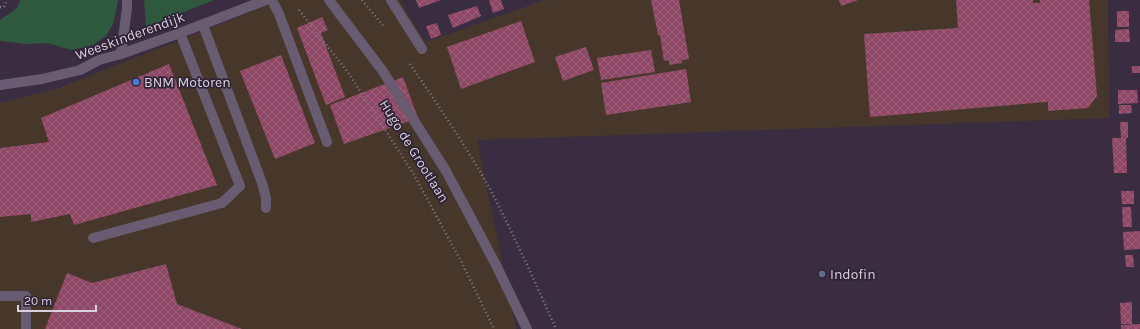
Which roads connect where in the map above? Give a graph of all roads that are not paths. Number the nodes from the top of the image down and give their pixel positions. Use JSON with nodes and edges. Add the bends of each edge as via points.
{"nodes":[{"id":1,"x":127,"y":0,"type":"edge"},
{"id":2,"x":266,"y":0,"type":"edge"},
{"id":3,"x":272,"y":0,"type":"edge"},
{"id":4,"x":329,"y":0,"type":"edge"},
{"id":5,"x":391,"y":0,"type":"edge"},
{"id":6,"x":203,"y":25,"type":"junction"},
{"id":7,"x":180,"y":33,"type":"junction"},
{"id":8,"x":422,"y":49,"type":"dead end"},
{"id":9,"x":121,"y":54,"type":"junction"},
{"id":10,"x":0,"y":85,"type":"edge"},
{"id":11,"x":327,"y":142,"type":"dead end"},
{"id":12,"x":266,"y":208,"type":"dead end"},
{"id":13,"x":93,"y":238,"type":"dead end"},
{"id":14,"x":0,"y":296,"type":"edge"},
{"id":15,"x":26,"y":329,"type":"edge"},
{"id":16,"x":527,"y":329,"type":"edge"}],
"edges":[{"from":1,"to":9,"type":"main road"},
{"from":2,"to":6,"type":"main road","name":"Weeskinderendijk"},
{"from":3,"to":11,"type":"main road"},
{"from":4,"to":16,"type":"main road","name":"Hugo de Grootlaan","via":[[382,70],[446,170]]},
{"from":5,"to":8,"type":"main road"},
{"from":6,"to":7,"type":"main road","name":"Weeskinderendijk"},
{"from":6,"to":12,"type":"main road","via":[[262,183]]},
{"from":7,"to":9,"type":"main road","name":"Weeskinderendijk"},
{"from":7,"to":13,"type":"main road","via":[[240,186],[222,203]]},
{"from":9,"to":10,"type":"main road","name":"Weeskinderendijk","via":[[99,60],[80,70]]},
{"from":14,"to":15,"type":"main road","via":[[26,296]]}]}
